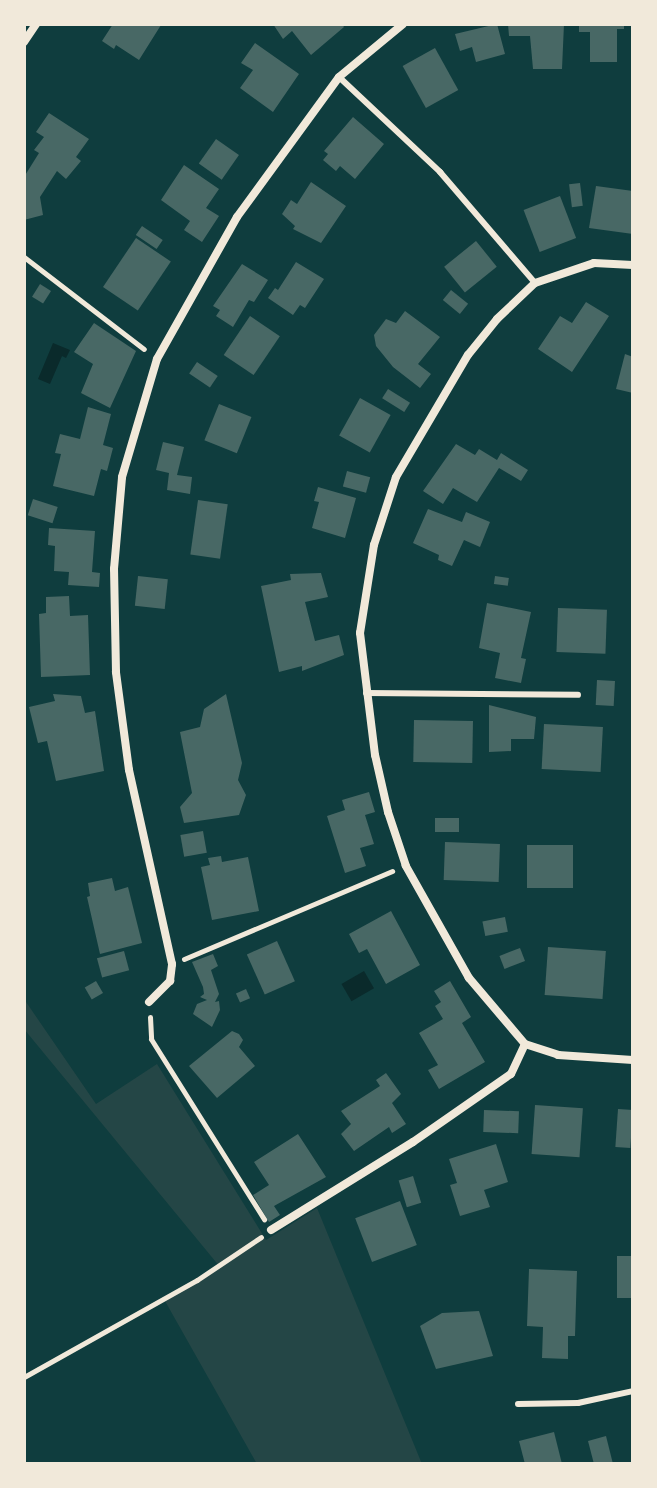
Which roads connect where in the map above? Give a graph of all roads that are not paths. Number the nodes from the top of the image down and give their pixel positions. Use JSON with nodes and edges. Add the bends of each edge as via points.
{"nodes":[{"id":1,"x":36,"y":24,"type":"edge"},
{"id":2,"x":403,"y":24,"type":"edge"},
{"id":3,"x":24,"y":42,"type":"edge"},
{"id":4,"x":339,"y":77,"type":"junction"},
{"id":5,"x":633,"y":265,"type":"edge"},
{"id":6,"x":535,"y":283,"type":"junction"},
{"id":7,"x":366,"y":693,"type":"junction"},
{"id":8,"x":578,"y":695,"type":"dead end"},
{"id":9,"x":149,"y":1002,"type":"dead end"},
{"id":10,"x":525,"y":1044,"type":"junction"},
{"id":11,"x":633,"y":1060,"type":"edge"},
{"id":12,"x":271,"y":1230,"type":"road end"},
{"id":13,"x":633,"y":1391,"type":"edge"},
{"id":14,"x":518,"y":1404,"type":"dead end"}],
"edges":[{"from":1,"to":3,"type":"street"},
{"from":2,"to":4,"type":"street"},
{"from":4,"to":6,"type":"lane","via":[[440,172]]},
{"from":4,"to":9,"type":"street","via":[[237,217],[157,359],[122,477],[114,569],[116,672],[129,770],[172,964],[170,981]]},
{"from":5,"to":6,"type":"street","via":[[594,263]]},
{"from":6,"to":7,"type":"street","via":[[468,355],[396,477],[374,545],[360,633]]},
{"from":7,"to":8,"type":"lane"},
{"from":7,"to":10,"type":"street","via":[[388,812],[406,866],[469,978]]},
{"from":10,"to":11,"type":"street","via":[[558,1055]]},
{"from":10,"to":12,"type":"street","via":[[511,1074]]},
{"from":13,"to":14,"type":"lane","via":[[578,1403]]}]}
